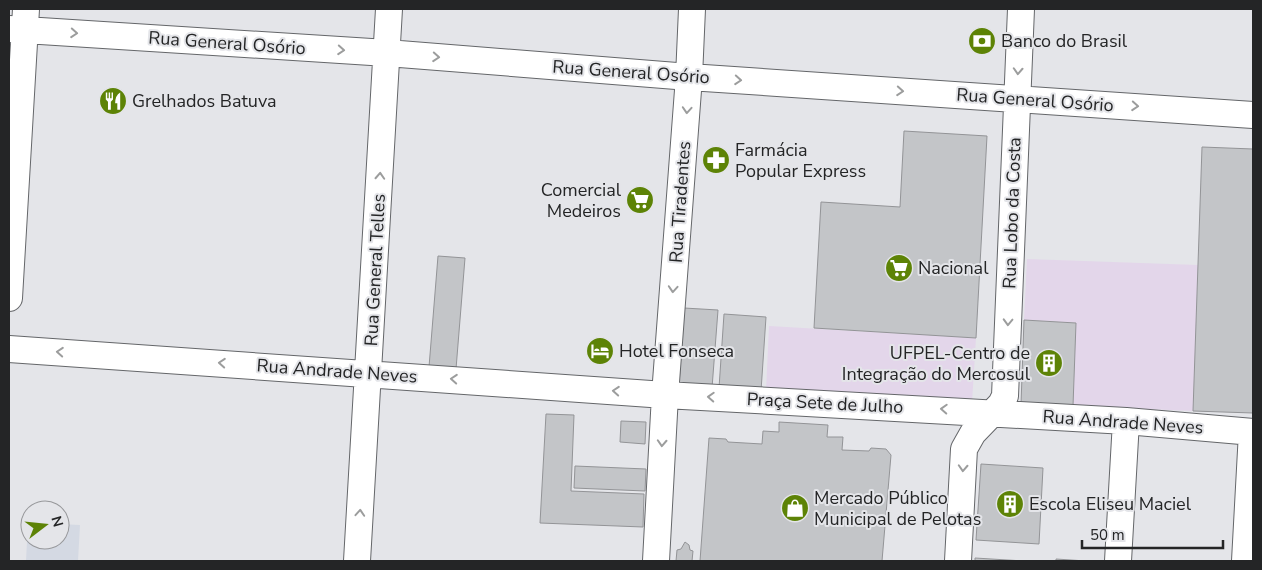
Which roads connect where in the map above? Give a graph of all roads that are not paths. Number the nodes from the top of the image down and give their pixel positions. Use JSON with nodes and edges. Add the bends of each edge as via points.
{"nodes":[{"id":1,"x":390,"y":9,"type":"edge"},
{"id":2,"x":692,"y":9,"type":"edge"},
{"id":3,"x":1021,"y":9,"type":"edge"},
{"id":4,"x":20,"y":23,"type":"edge"},
{"id":5,"x":387,"y":53,"type":"junction"},
{"id":6,"x":690,"y":77,"type":"junction"},
{"id":7,"x":1016,"y":98,"type":"junction"},
{"id":8,"x":1253,"y":114,"type":"edge"},
{"id":9,"x":9,"y":298,"type":"edge"},
{"id":10,"x":9,"y":349,"type":"edge"},
{"id":11,"x":369,"y":373,"type":"junction"},
{"id":12,"x":665,"y":395,"type":"junction"},
{"id":13,"x":992,"y":412,"type":"junction"},
{"id":14,"x":1126,"y":421,"type":"junction"},
{"id":15,"x":1253,"y":432,"type":"edge"},
{"id":16,"x":357,"y":561,"type":"edge"},
{"id":17,"x":656,"y":561,"type":"edge"},
{"id":18,"x":958,"y":561,"type":"edge"},
{"id":19,"x":1118,"y":561,"type":"edge"},
{"id":20,"x":1245,"y":561,"type":"edge"}],
"edges":[{"from":1,"to":5,"type":"street","name":"Rua General Telles"},
{"from":2,"to":6,"type":"street","name":"Rua Tiradentes"},
{"from":3,"to":7,"type":"street","name":"Rua Lobo da Costa","one_way":true},
{"from":4,"to":5,"type":"street","name":"Rua General Osório","one_way":true},
{"from":4,"to":9,"type":"street"},
{"from":5,"to":6,"type":"street","name":"Rua General Osório","one_way":true},
{"from":11,"to":5,"type":"street","name":"Rua General Telles","one_way":true},
{"from":6,"to":7,"type":"street","name":"Rua General Osório","one_way":true},
{"from":6,"to":12,"type":"street","name":"Rua Tiradentes","one_way":true},
{"from":7,"to":8,"type":"street","name":"Rua General Osório","one_way":true},
{"from":7,"to":13,"type":"street","name":"Rua Lobo da Costa","one_way":true,"via":[[1005,396]]},
{"from":11,"to":10,"type":"street","name":"Rua Andrade Neves","one_way":true},
{"from":12,"to":11,"type":"street","name":"Rua Andrade Neves","one_way":true},
{"from":16,"to":11,"type":"street","name":"Rua General Telles","one_way":true},
{"from":13,"to":12,"type":"street","name":"Praça Sete de Julho","one_way":true},
{"from":12,"to":17,"type":"street","one_way":true},
{"from":13,"to":14,"type":"street","name":"Rua Andrade Neves"},
{"from":13,"to":18,"type":"street","one_way":true,"via":[[964,449]]},
{"from":14,"to":15,"type":"street","name":"Rua Andrade Neves"},
{"from":14,"to":19,"type":"street"},
{"from":15,"to":20,"type":"street"}]}
